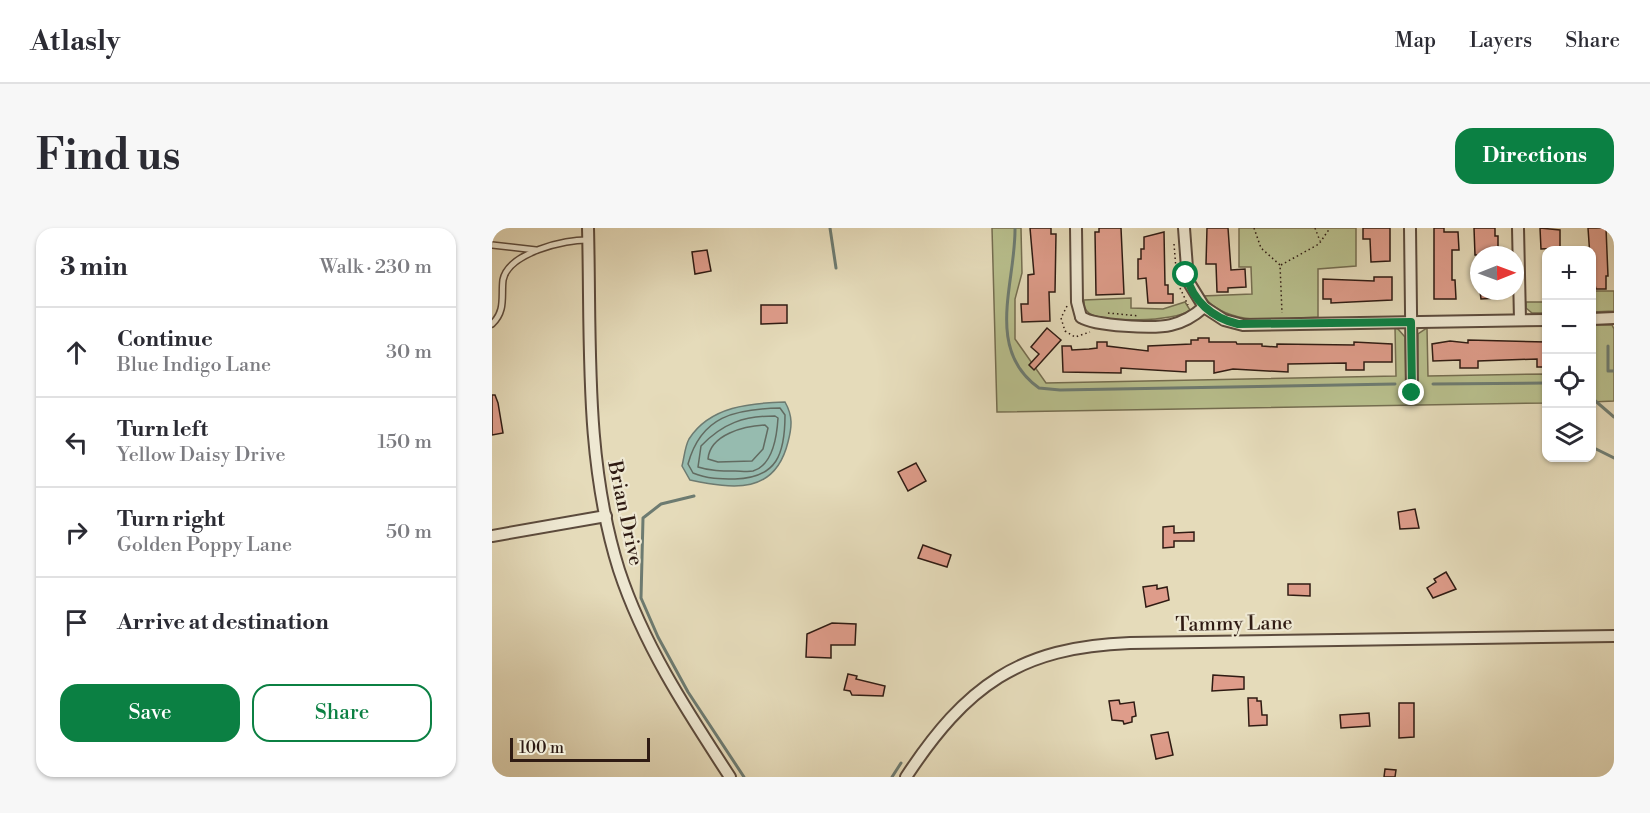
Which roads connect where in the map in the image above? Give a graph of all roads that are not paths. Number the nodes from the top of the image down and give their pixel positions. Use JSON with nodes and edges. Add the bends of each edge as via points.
{"nodes":[{"id":1,"x":1076,"y":228,"type":"edge"},
{"id":2,"x":1184,"y":228,"type":"edge"},
{"id":3,"x":1410,"y":228,"type":"edge"},
{"id":4,"x":1518,"y":228,"type":"edge"},
{"id":5,"x":588,"y":234,"type":"edge"},
{"id":6,"x":492,"y":245,"type":"edge"},
{"id":7,"x":540,"y":250,"type":"junction"},
{"id":8,"x":1204,"y":307,"type":"junction"},
{"id":9,"x":1614,"y":318,"type":"edge"},
{"id":10,"x":1596,"y":319,"type":"edge"},
{"id":11,"x":1520,"y":320,"type":"junction"},
{"id":12,"x":1542,"y":320,"type":"edge"},
{"id":13,"x":1411,"y":322,"type":"junction"},
{"id":14,"x":492,"y":324,"type":"edge"},
{"id":15,"x":1412,"y":393,"type":"dead end"},
{"id":16,"x":606,"y":516,"type":"junction"},
{"id":17,"x":492,"y":536,"type":"edge"},
{"id":18,"x":1614,"y":636,"type":"edge"},
{"id":19,"x":730,"y":777,"type":"edge"},
{"id":20,"x":906,"y":777,"type":"edge"}],
"edges":[{"from":1,"to":8,"type":"street","via":[[1078,319],[1160,326],[1184,321]]},
{"from":2,"to":8,"type":"street","via":[[1188,281]]},
{"from":3,"to":13,"type":"street"},
{"from":4,"to":11,"type":"street"},
{"from":5,"to":7,"type":"lane"},
{"from":5,"to":16,"type":"street","name":"Brian Drive","via":[[592,434]]},
{"from":6,"to":7,"type":"lane"},
{"from":7,"to":14,"type":"lane","via":[[517,259],[507,268],[502,307]]},
{"from":8,"to":13,"type":"street","via":[[1224,320],[1243,325]]},
{"from":9,"to":10,"type":"street"},
{"from":11,"to":12,"type":"street"},
{"from":11,"to":13,"type":"street"},
{"from":13,"to":15,"type":"street"},
{"from":16,"to":17,"type":"street"},
{"from":16,"to":19,"type":"street","name":"Brian Drive","via":[[624,582],[655,656]]},
{"from":18,"to":20,"type":"street","name":"Tammy Lane","via":[[1130,643],[1064,650],[1013,669],[980,690],[946,723]]}]}
